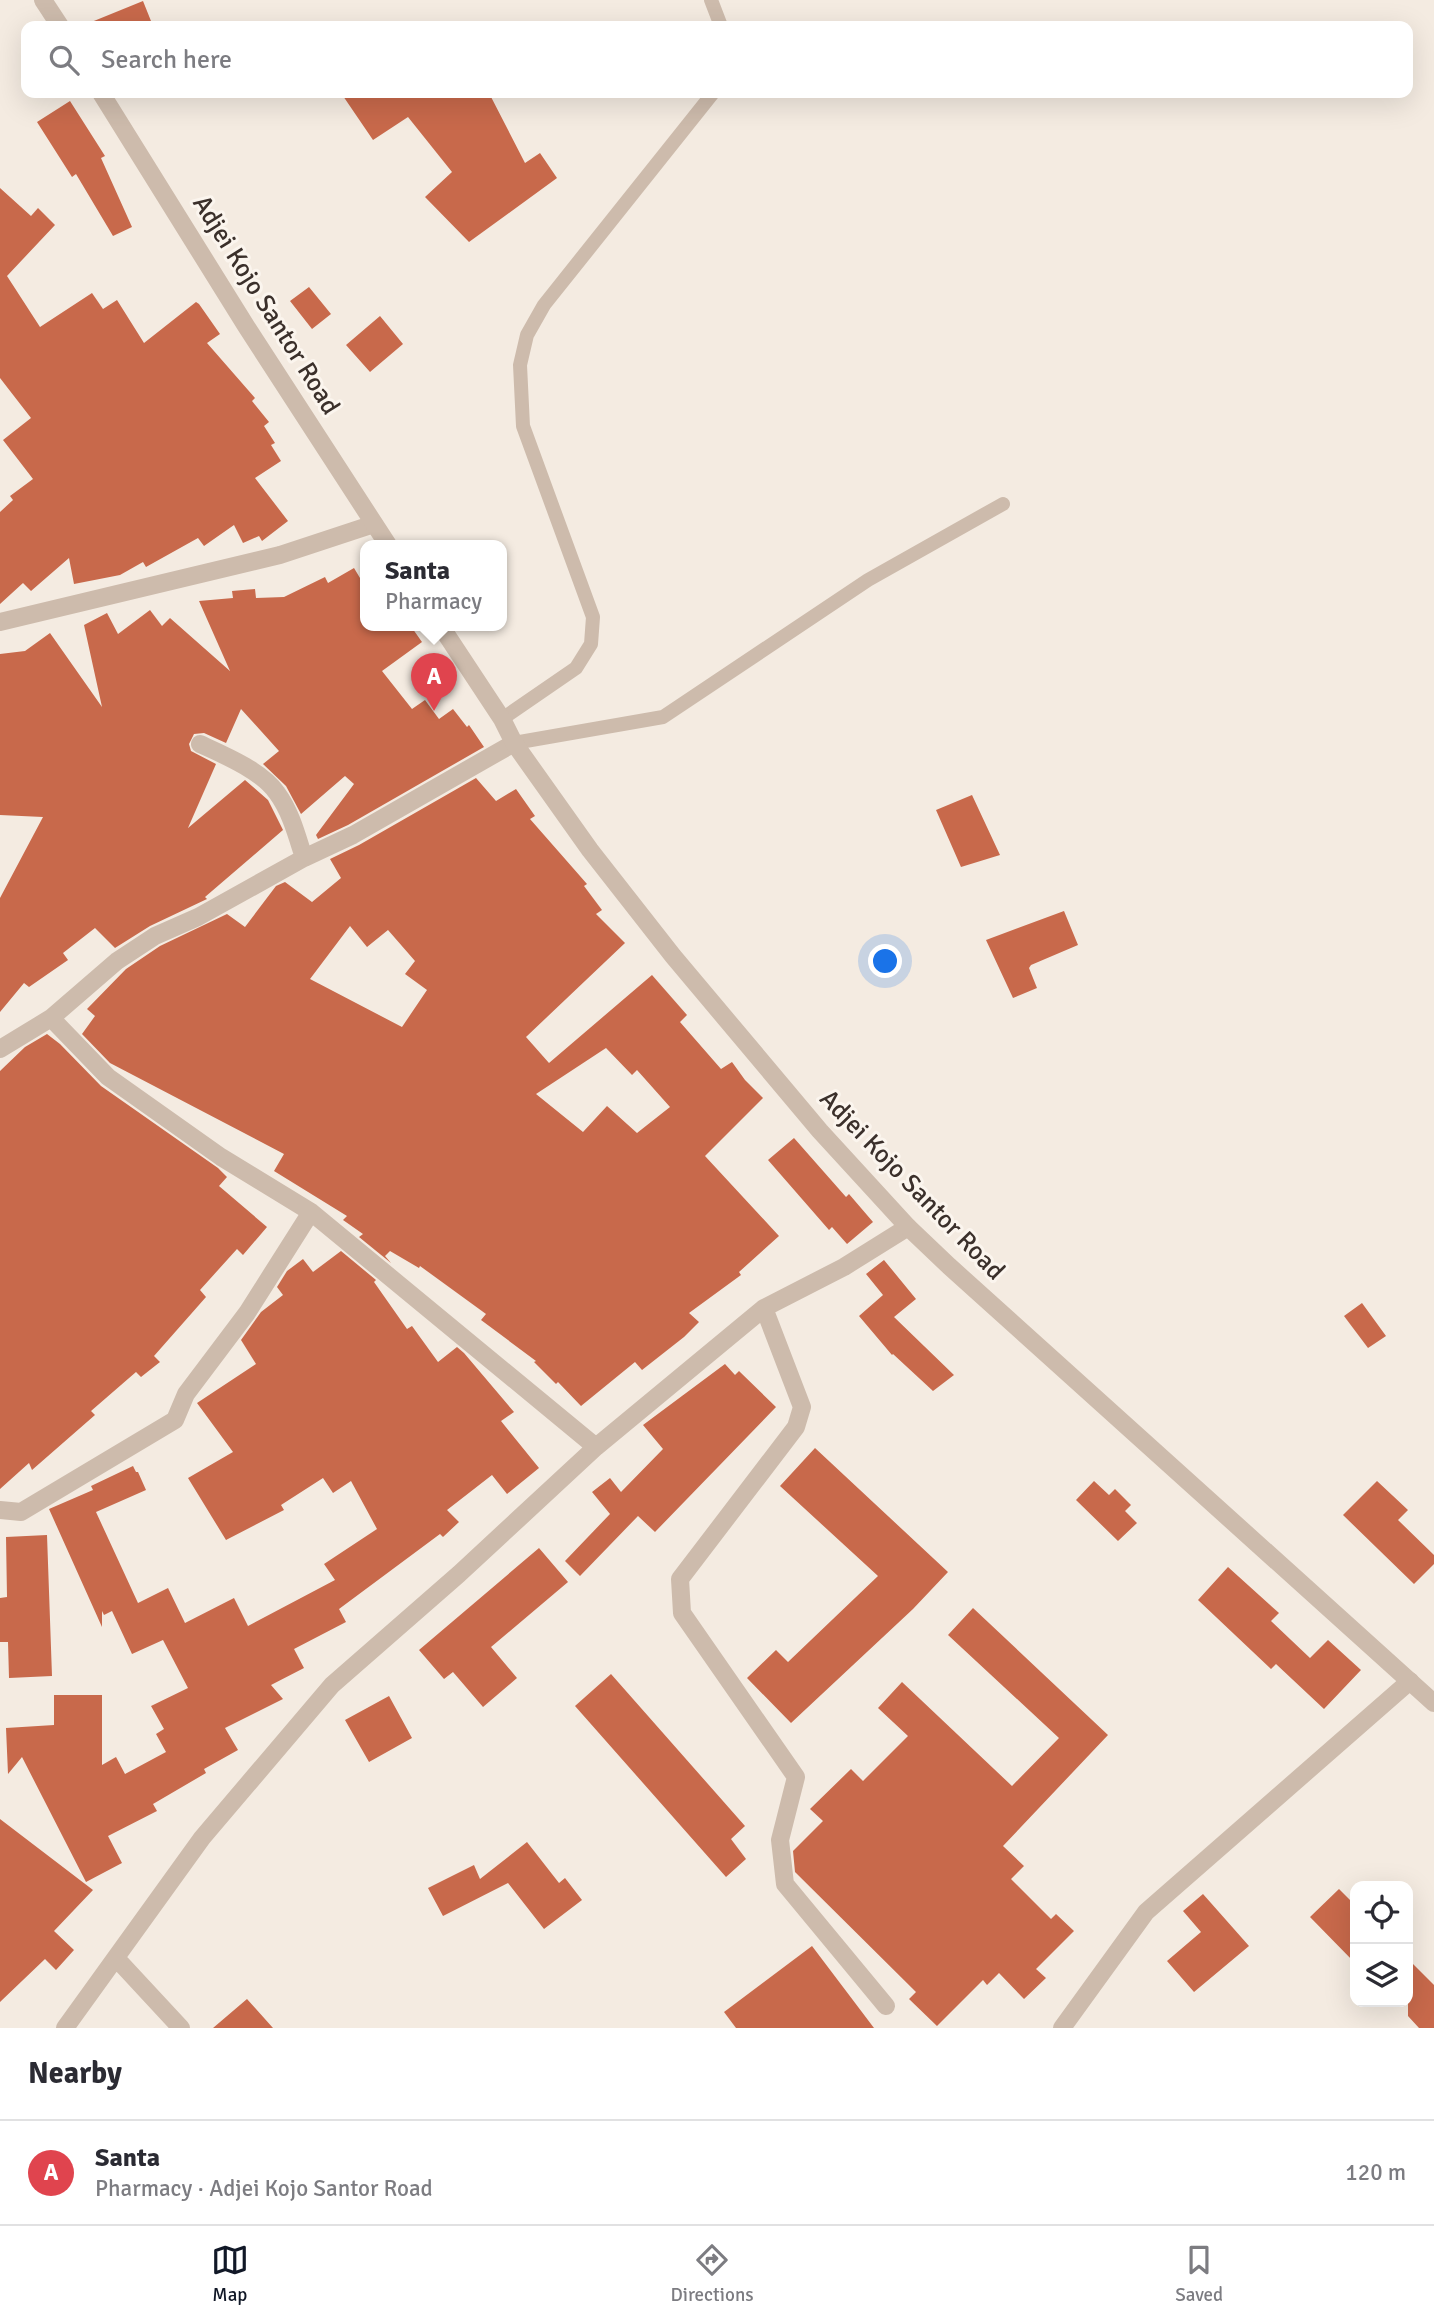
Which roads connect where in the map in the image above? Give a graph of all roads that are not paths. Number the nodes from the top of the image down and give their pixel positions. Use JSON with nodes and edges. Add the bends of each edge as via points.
{"nodes":[{"id":1,"x":43,"y":0,"type":"edge"},
{"id":2,"x":711,"y":0,"type":"edge"},
{"id":3,"x":57,"y":21,"type":"edge"},
{"id":4,"x":719,"y":21,"type":"edge"},
{"id":5,"x":104,"y":98,"type":"edge"},
{"id":6,"x":709,"y":98,"type":"edge"},
{"id":7,"x":1003,"y":504,"type":"dead end"},
{"id":8,"x":374,"y":524,"type":"junction"},
{"id":9,"x":385,"y":540,"type":"edge"},
{"id":10,"x":0,"y":622,"type":"edge"},
{"id":11,"x":444,"y":631,"type":"edge"},
{"id":12,"x":502,"y":719,"type":"junction"},
{"id":13,"x":514,"y":743,"type":"junction"},
{"id":14,"x":200,"y":744,"type":"dead end"},
{"id":15,"x":304,"y":858,"type":"junction"},
{"id":16,"x":51,"y":1018,"type":"junction"},
{"id":17,"x":0,"y":1049,"type":"edge"},
{"id":18,"x":311,"y":1212,"type":"junction"},
{"id":19,"x":908,"y":1227,"type":"junction"},
{"id":20,"x":764,"y":1308,"type":"junction"},
{"id":21,"x":596,"y":1447,"type":"junction"},
{"id":22,"x":0,"y":1510,"type":"edge"},
{"id":23,"x":1410,"y":1681,"type":"junction"},
{"id":24,"x":1434,"y":1703,"type":"edge"},
{"id":25,"x":116,"y":1958,"type":"junction"},
{"id":26,"x":886,"y":2006,"type":"dead end"},
{"id":27,"x":65,"y":2028,"type":"edge"},
{"id":28,"x":181,"y":2028,"type":"edge"},
{"id":29,"x":1062,"y":2028,"type":"edge"}],
"edges":[{"from":1,"to":3,"type":"street"},
{"from":2,"to":4,"type":"lane"},
{"from":5,"to":8,"type":"street","name":"Adjei Kojo Santor Road"},
{"from":6,"to":12,"type":"lane","via":[[544,305],[527,335],[520,365],[523,426],[593,617],[591,644],[576,668]]},
{"from":7,"to":13,"type":"lane","via":[[868,580],[663,717]]},
{"from":8,"to":9,"type":"street","name":"Adjei Kojo Santor Road"},
{"from":8,"to":10,"type":"street","via":[[281,555]]},
{"from":11,"to":12,"type":"street","name":"Adjei Kojo Santor Road"},
{"from":12,"to":13,"type":"street","name":"Adjei Kojo Santor Road"},
{"from":13,"to":15,"type":"street"},
{"from":13,"to":19,"type":"street","name":"Adjei Kojo Santor Road","via":[[681,967]]},
{"from":14,"to":15,"type":"street","via":[[241,763],[276,791]]},
{"from":15,"to":16,"type":"street","via":[[155,936],[117,961]]},
{"from":16,"to":17,"type":"street"},
{"from":16,"to":18,"type":"street","via":[[108,1077],[221,1157]]},
{"from":18,"to":21,"type":"street"},
{"from":18,"to":22,"type":"street","via":[[247,1313],[186,1394],[175,1420],[21,1512]]},
{"from":19,"to":20,"type":"street"},
{"from":19,"to":23,"type":"street","name":"Adjei Kojo Santor Road"},
{"from":20,"to":21,"type":"street"},
{"from":20,"to":26,"type":"street","via":[[802,1407],[796,1427],[680,1579],[682,1612],[796,1777],[780,1840],[785,1884]]},
{"from":21,"to":25,"type":"street","via":[[332,1685],[202,1838]]},
{"from":23,"to":24,"type":"street","name":"Adjei Kojo Santor Road"},
{"from":23,"to":29,"type":"street","via":[[1146,1912]]},
{"from":25,"to":27,"type":"street"},
{"from":25,"to":28,"type":"street"}]}
